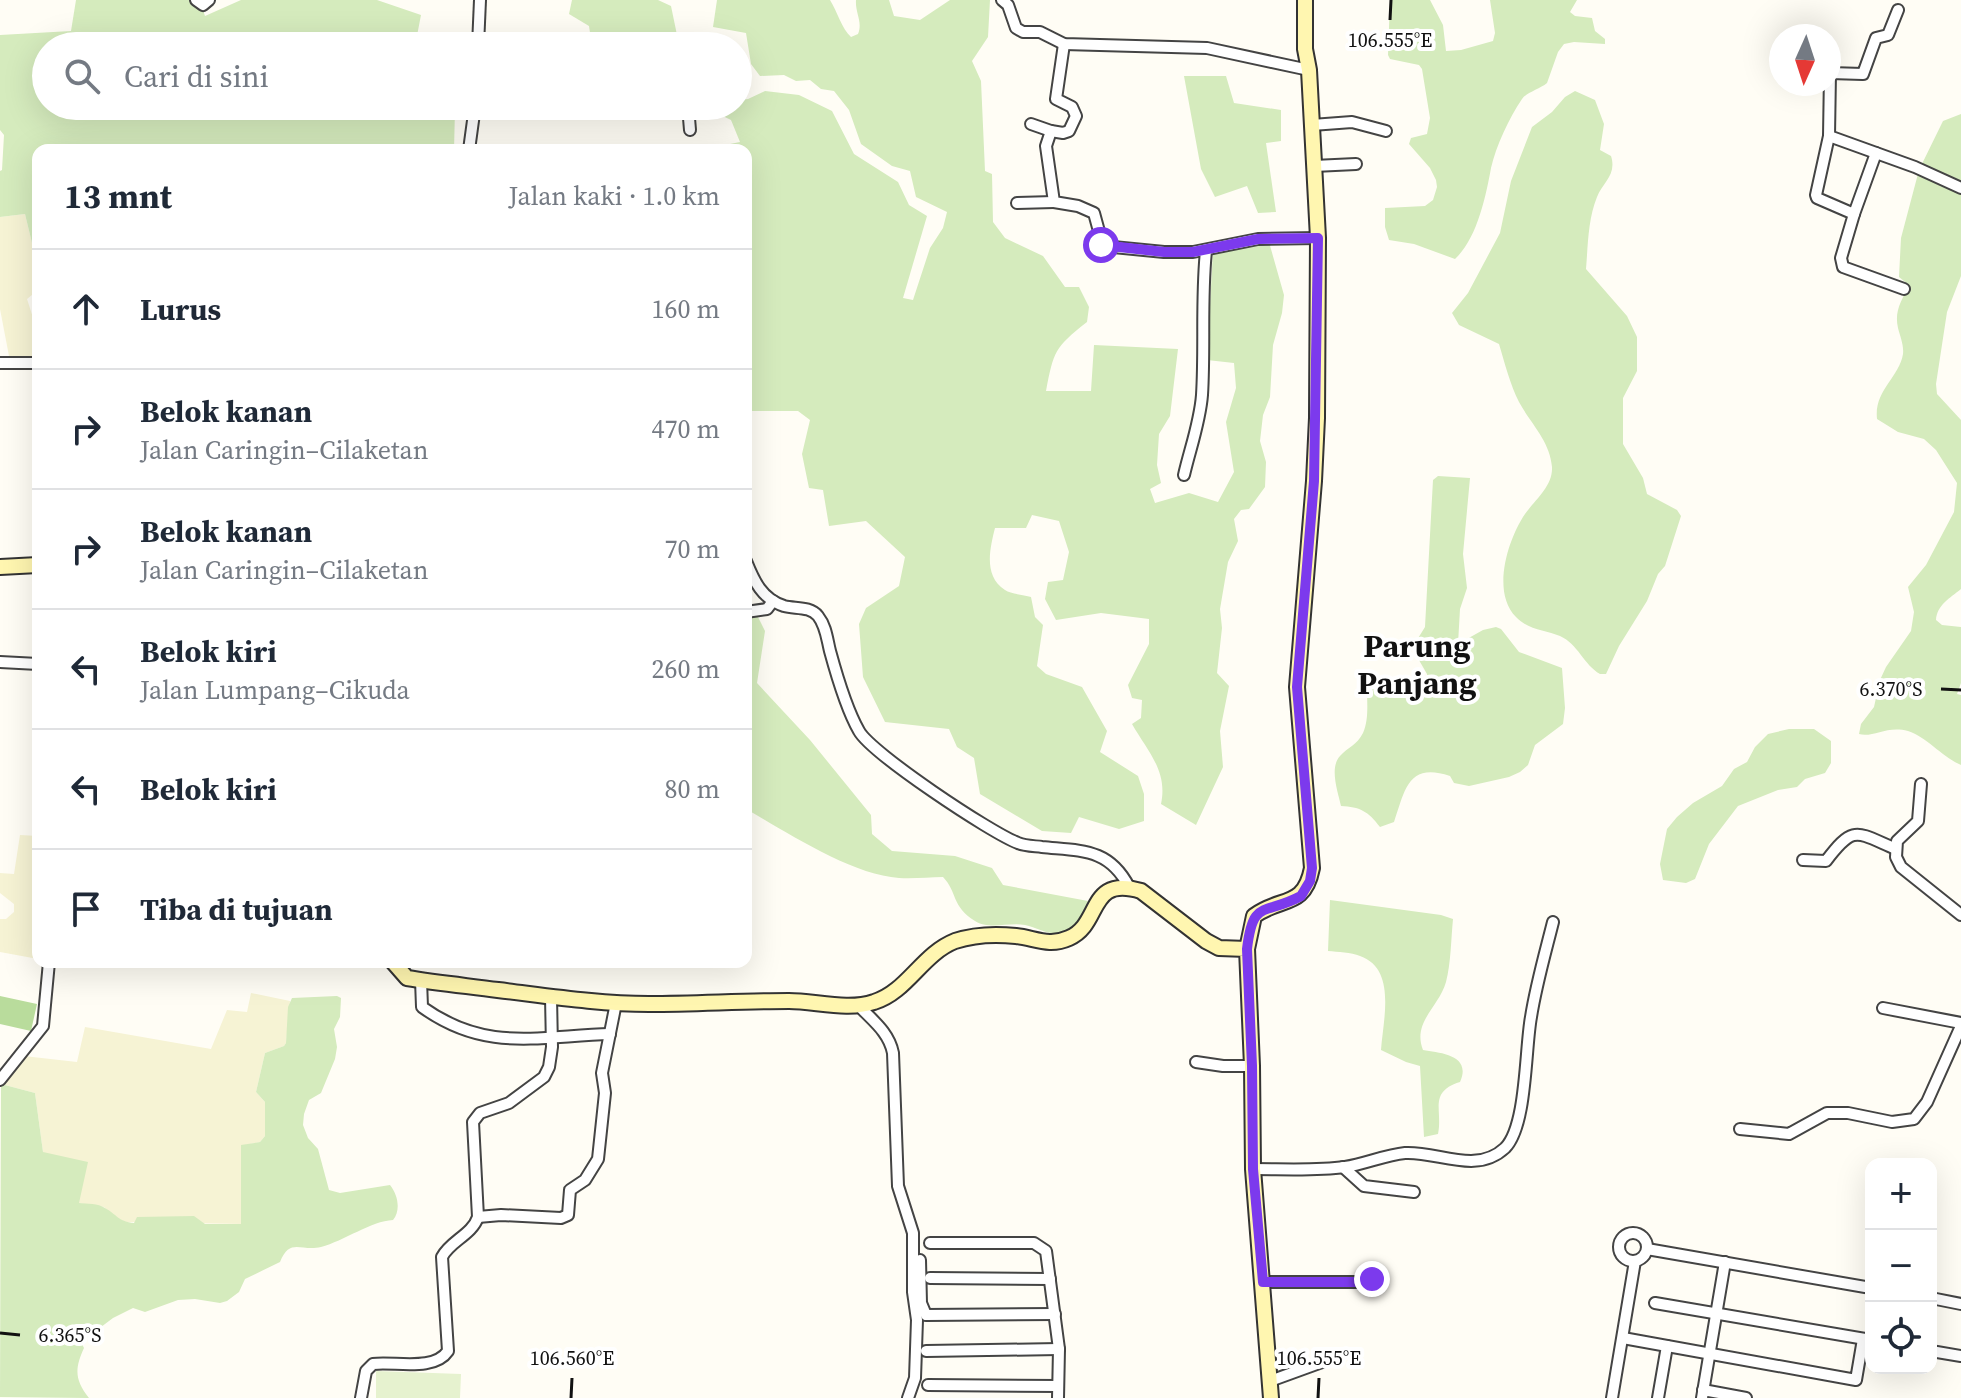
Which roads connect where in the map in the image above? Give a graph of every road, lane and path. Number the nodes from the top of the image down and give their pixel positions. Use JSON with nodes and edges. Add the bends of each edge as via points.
{"nodes":[{"id":1,"x":196,"y":0,"type":"edge"},
{"id":2,"x":209,"y":0,"type":"edge"},
{"id":3,"x":480,"y":0,"type":"edge"},
{"id":4,"x":1002,"y":0,"type":"edge"},
{"id":5,"x":1305,"y":0,"type":"edge"},
{"id":6,"x":1898,"y":10,"type":"dead end"},
{"id":7,"x":479,"y":32,"type":"edge"},
{"id":8,"x":1064,"y":44,"type":"junction"},
{"id":9,"x":1309,"y":70,"type":"junction"},
{"id":10,"x":473,"y":120,"type":"edge"},
{"id":11,"x":689,"y":120,"type":"edge"},
{"id":12,"x":1031,"y":124,"type":"dead end"},
{"id":13,"x":1312,"y":125,"type":"junction"},
{"id":14,"x":690,"y":130,"type":"dead end"},
{"id":15,"x":1051,"y":131,"type":"junction"},
{"id":16,"x":1386,"y":131,"type":"dead end"},
{"id":17,"x":1829,"y":136,"type":"junction"},
{"id":18,"x":470,"y":144,"type":"edge"},
{"id":19,"x":1876,"y":153,"type":"junction"},
{"id":20,"x":1356,"y":164,"type":"dead end"},
{"id":21,"x":1314,"y":166,"type":"junction"},
{"id":22,"x":1961,"y":188,"type":"edge"},
{"id":23,"x":1054,"y":202,"type":"junction"},
{"id":24,"x":1017,"y":203,"type":"dead end"},
{"id":25,"x":1854,"y":214,"type":"junction"},
{"id":26,"x":1318,"y":238,"type":"junction"},
{"id":27,"x":1206,"y":251,"type":"junction"},
{"id":28,"x":1904,"y":289,"type":"dead end"},
{"id":29,"x":0,"y":363,"type":"edge"},
{"id":30,"x":32,"y":363,"type":"edge"},
{"id":31,"x":1184,"y":475,"type":"dead end"},
{"id":32,"x":32,"y":565,"type":"edge"},
{"id":33,"x":0,"y":567,"type":"edge"},
{"id":34,"x":752,"y":574,"type":"edge"},
{"id":35,"x":773,"y":601,"type":"junction"},
{"id":36,"x":752,"y":611,"type":"edge"},
{"id":37,"x":0,"y":662,"type":"edge"},
{"id":38,"x":32,"y":664,"type":"edge"},
{"id":39,"x":1921,"y":784,"type":"dead end"},
{"id":40,"x":1896,"y":849,"type":"junction"},
{"id":41,"x":1803,"y":860,"type":"dead end"},
{"id":42,"x":1129,"y":887,"type":"junction"},
{"id":43,"x":1961,"y":915,"type":"edge"},
{"id":44,"x":1553,"y":922,"type":"dead end"},
{"id":45,"x":1247,"y":949,"type":"junction"},
{"id":46,"x":48,"y":968,"type":"edge"},
{"id":47,"x":398,"y":968,"type":"edge"},
{"id":48,"x":421,"y":980,"type":"junction"},
{"id":49,"x":551,"y":997,"type":"junction"},
{"id":50,"x":616,"y":1003,"type":"junction"},
{"id":51,"x":858,"y":1005,"type":"junction"},
{"id":52,"x":1883,"y":1008,"type":"dead end"},
{"id":53,"x":1961,"y":1024,"type":"edge"},
{"id":54,"x":610,"y":1034,"type":"junction"},
{"id":55,"x":551,"y":1037,"type":"junction"},
{"id":56,"x":1196,"y":1062,"type":"dead end"},
{"id":57,"x":1252,"y":1066,"type":"junction"},
{"id":58,"x":0,"y":1080,"type":"edge"},
{"id":59,"x":1740,"y":1129,"type":"dead end"},
{"id":60,"x":1343,"y":1167,"type":"junction"},
{"id":61,"x":1253,"y":1169,"type":"junction"},
{"id":62,"x":1414,"y":1192,"type":"dead end"},
{"id":63,"x":478,"y":1217,"type":"junction"},
{"id":64,"x":913,"y":1233,"type":"junction"},
{"id":65,"x":930,"y":1243,"type":"dead end"},
{"id":66,"x":1647,"y":1249,"type":"junction"},
{"id":67,"x":1635,"y":1261,"type":"junction"},
{"id":68,"x":1725,"y":1262,"type":"junction"},
{"id":69,"x":1381,"y":1274,"type":"dead end"},
{"id":70,"x":930,"y":1278,"type":"dead end"},
{"id":71,"x":1050,"y":1279,"type":"junction"},
{"id":72,"x":1263,"y":1282,"type":"junction"},
{"id":73,"x":1865,"y":1287,"type":"edge"},
{"id":74,"x":1937,"y":1299,"type":"edge"},
{"id":75,"x":1655,"y":1303,"type":"dead end"},
{"id":76,"x":1961,"y":1304,"type":"edge"},
{"id":77,"x":1055,"y":1314,"type":"junction"},
{"id":78,"x":1716,"y":1314,"type":"junction"},
{"id":79,"x":1623,"y":1338,"type":"junction"},
{"id":80,"x":1865,"y":1340,"type":"edge"},
{"id":81,"x":1667,"y":1346,"type":"junction"},
{"id":82,"x":1865,"y":1347,"type":"edge"},
{"id":83,"x":1059,"y":1349,"type":"junction"},
{"id":84,"x":926,"y":1351,"type":"dead end"},
{"id":85,"x":1937,"y":1352,"type":"edge"},
{"id":86,"x":1709,"y":1354,"type":"junction"},
{"id":87,"x":1961,"y":1356,"type":"edge"},
{"id":88,"x":1325,"y":1361,"type":"dead end"},
{"id":89,"x":1270,"y":1381,"type":"junction"},
{"id":90,"x":928,"y":1385,"type":"dead end"},
{"id":91,"x":1058,"y":1386,"type":"junction"},
{"id":92,"x":1702,"y":1394,"type":"edge"},
{"id":93,"x":361,"y":1398,"type":"edge"},
{"id":94,"x":908,"y":1398,"type":"edge"},
{"id":95,"x":1058,"y":1398,"type":"edge"},
{"id":96,"x":1271,"y":1398,"type":"edge"},
{"id":97,"x":1612,"y":1398,"type":"edge"},
{"id":98,"x":1658,"y":1398,"type":"edge"},
{"id":99,"x":1746,"y":1398,"type":"edge"}],
"edges":[{"from":1,"to":2,"type":"street","via":[[203,5]]},
{"from":3,"to":7,"type":"street"},
{"from":4,"to":8,"type":"street","via":[[1016,28]]},
{"from":5,"to":9,"type":"street"},
{"from":6,"to":17,"type":"street","via":[[1888,35],[1876,38],[1863,74],[1830,73]]},
{"from":8,"to":9,"type":"street","via":[[1207,48]]},
{"from":8,"to":15,"type":"street","via":[[1056,99],[1072,107],[1076,116],[1069,131]]},
{"from":9,"to":13,"type":"street"},
{"from":10,"to":18,"type":"street"},
{"from":11,"to":14,"type":"street"},
{"from":12,"to":15,"type":"street"},
{"from":13,"to":16,"type":"street","via":[[1352,122]]},
{"from":13,"to":21,"type":"street"},
{"from":15,"to":23,"type":"street","via":[[1046,146]]},
{"from":17,"to":19,"type":"street"},
{"from":17,"to":25,"type":"street","via":[[1817,198]]},
{"from":19,"to":22,"type":"street"},
{"from":19,"to":25,"type":"street"},
{"from":20,"to":21,"type":"street"},
{"from":21,"to":26,"type":"street"},
{"from":23,"to":24,"type":"street"},
{"from":23,"to":27,"type":"street","via":[[1094,213],[1103,246]]},
{"from":25,"to":28,"type":"street","via":[[1843,267]]},
{"from":26,"to":27,"type":"street","via":[[1258,239]]},
{"from":26,"to":45,"type":"street","via":[[1315,465],[1297,687],[1312,868],[1301,896],[1254,916]]},
{"from":27,"to":31,"type":"street","via":[[1202,397]]},
{"from":29,"to":30,"type":"street"},
{"from":32,"to":33,"type":"street"},
{"from":34,"to":35,"type":"street","via":[[760,591]]},
{"from":35,"to":36,"type":"street","via":[[767,609]]},
{"from":35,"to":42,"type":"street","via":[[817,616],[859,732],[873,747],[1019,844],[1100,855],[1121,871]]},
{"from":37,"to":38,"type":"street"},
{"from":39,"to":40,"type":"street","via":[[1918,821],[1902,833]]},
{"from":40,"to":41,"type":"street","via":[[1851,834],[1826,861]]},
{"from":40,"to":43,"type":"street","via":[[1901,867]]},
{"from":42,"to":45,"type":"street","via":[[1151,896],[1219,948]]},
{"from":42,"to":51,"type":"street","via":[[1108,890],[1073,937],[1054,943],[1017,936],[955,941],[925,961],[891,995]]},
{"from":44,"to":60,"type":"street","via":[[1530,1019],[1517,1123],[1504,1148],[1480,1161],[1404,1153]]},
{"from":45,"to":57,"type":"street"},
{"from":46,"to":58,"type":"street","via":[[43,1026]]},
{"from":47,"to":48,"type":"street","via":[[407,978]]},
{"from":48,"to":49,"type":"street"},
{"from":48,"to":55,"type":"street","via":[[422,1007],[476,1035]]},
{"from":49,"to":50,"type":"street"},
{"from":49,"to":55,"type":"street"},
{"from":50,"to":51,"type":"street"},
{"from":50,"to":54,"type":"street"},
{"from":51,"to":64,"type":"street","via":[[891,1042],[898,1186]]},
{"from":52,"to":53,"type":"street"},
{"from":53,"to":59,"type":"street","via":[[1927,1102],[1914,1119],[1892,1122],[1838,1112],[1819,1116],[1789,1134]]},
{"from":54,"to":55,"type":"street"},
{"from":54,"to":63,"type":"street","via":[[603,1064],[598,1159],[585,1180],[570,1190],[568,1215]]},
{"from":55,"to":63,"type":"street","via":[[544,1077],[473,1122]]},
{"from":56,"to":57,"type":"street"},
{"from":57,"to":61,"type":"street"},
{"from":60,"to":61,"type":"street"},
{"from":60,"to":62,"type":"street","via":[[1364,1186]]},
{"from":61,"to":72,"type":"street"},
{"from":63,"to":93,"type":"street","via":[[442,1257],[445,1357],[428,1363],[373,1364],[366,1371]]},
{"from":64,"to":77,"type":"street","via":[[919,1243],[926,1315]]},
{"from":64,"to":94,"type":"street","via":[[917,1320],[915,1378]]},
{"from":65,"to":71,"type":"street","via":[[1034,1243],[1046,1251]]},
{"from":66,"to":67,"type":"street"},
{"from":66,"to":67,"type":"street","via":[[1638,1234],[1622,1239],[1622,1257]]},
{"from":66,"to":68,"type":"street"},
{"from":67,"to":79,"type":"street"},
{"from":68,"to":73,"type":"street"},
{"from":68,"to":78,"type":"street"},
{"from":69,"to":72,"type":"street","via":[[1356,1282]]},
{"from":70,"to":71,"type":"street"},
{"from":71,"to":77,"type":"street"},
{"from":72,"to":89,"type":"street"},
{"from":74,"to":76,"type":"street"},
{"from":75,"to":78,"type":"street"},
{"from":77,"to":83,"type":"street"},
{"from":78,"to":80,"type":"street"},
{"from":78,"to":86,"type":"street"},
{"from":79,"to":81,"type":"street"},
{"from":79,"to":97,"type":"street"},
{"from":81,"to":86,"type":"street"},
{"from":81,"to":98,"type":"street"},
{"from":82,"to":86,"type":"street","via":[[1856,1380]]},
{"from":83,"to":84,"type":"street"},
{"from":83,"to":91,"type":"street"},
{"from":85,"to":87,"type":"street"},
{"from":86,"to":92,"type":"street"},
{"from":88,"to":89,"type":"street"},
{"from":89,"to":96,"type":"street"},
{"from":90,"to":91,"type":"street"},
{"from":91,"to":95,"type":"street"},
{"from":92,"to":99,"type":"street"}]}
